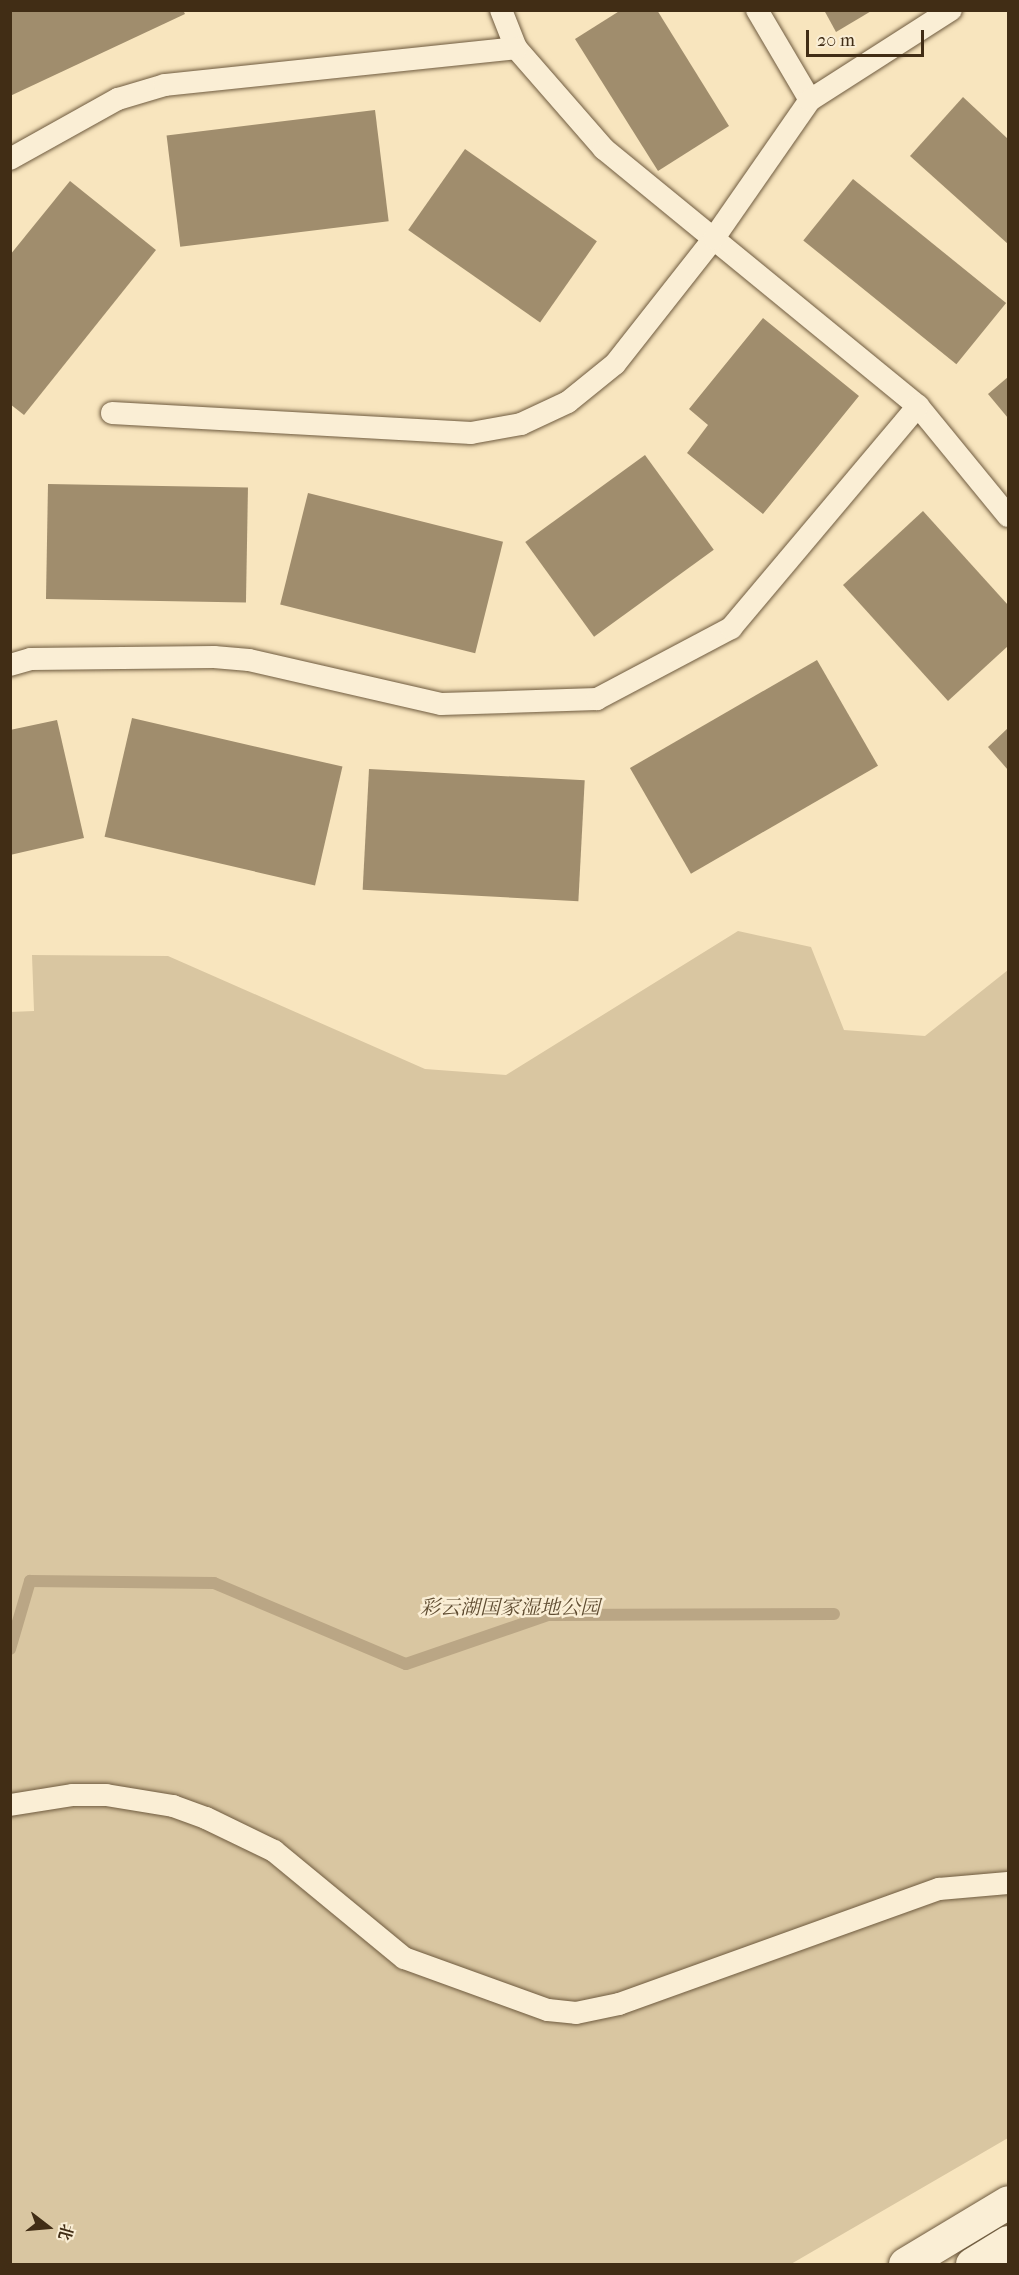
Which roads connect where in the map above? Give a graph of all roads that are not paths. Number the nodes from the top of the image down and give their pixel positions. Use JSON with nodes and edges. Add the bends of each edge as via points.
{"nodes":[{"id":1,"x":501,"y":10,"type":"edge"},
{"id":2,"x":757,"y":10,"type":"edge"},
{"id":3,"x":951,"y":10,"type":"edge"},
{"id":4,"x":516,"y":48,"type":"junction"},
{"id":5,"x":810,"y":100,"type":"junction"},
{"id":6,"x":10,"y":159,"type":"edge"},
{"id":7,"x":714,"y":238,"type":"junction"},
{"id":8,"x":918,"y":406,"type":"junction"},
{"id":9,"x":112,"y":413,"type":"dead end"},
{"id":10,"x":1008,"y":516,"type":"edge"},
{"id":11,"x":10,"y":665,"type":"edge"},
{"id":12,"x":10,"y":1806,"type":"edge"},
{"id":13,"x":1008,"y":1883,"type":"edge"},
{"id":14,"x":1008,"y":2202,"type":"edge"},
{"id":15,"x":1008,"y":2242,"type":"edge"},
{"id":16,"x":905,"y":2265,"type":"edge"},
{"id":17,"x":972,"y":2265,"type":"edge"}],
"edges":[{"from":1,"to":4,"type":"lane"},
{"from":2,"to":5,"type":"lane"},
{"from":3,"to":5,"type":"lane"},
{"from":4,"to":6,"type":"lane","via":[[165,85],[118,99]]},
{"from":4,"to":7,"type":"lane","via":[[604,149]]},
{"from":5,"to":7,"type":"lane"},
{"from":7,"to":8,"type":"lane"},
{"from":7,"to":9,"type":"lane","via":[[615,364],[568,402],[521,424],[471,433]]},
{"from":8,"to":10,"type":"lane"},
{"from":8,"to":11,"type":"lane","via":[[731,628],[597,699],[441,704],[249,660],[214,657],[31,659]]},
{"from":12,"to":13,"type":"lane","via":[[73,1795],[106,1795],[173,1806],[206,1818],[274,1851],[404,1958],[548,2010],[576,2013],[619,2004],[939,1889]]},
{"from":14,"to":16,"type":"main road"},
{"from":15,"to":17,"type":"main road"}]}
